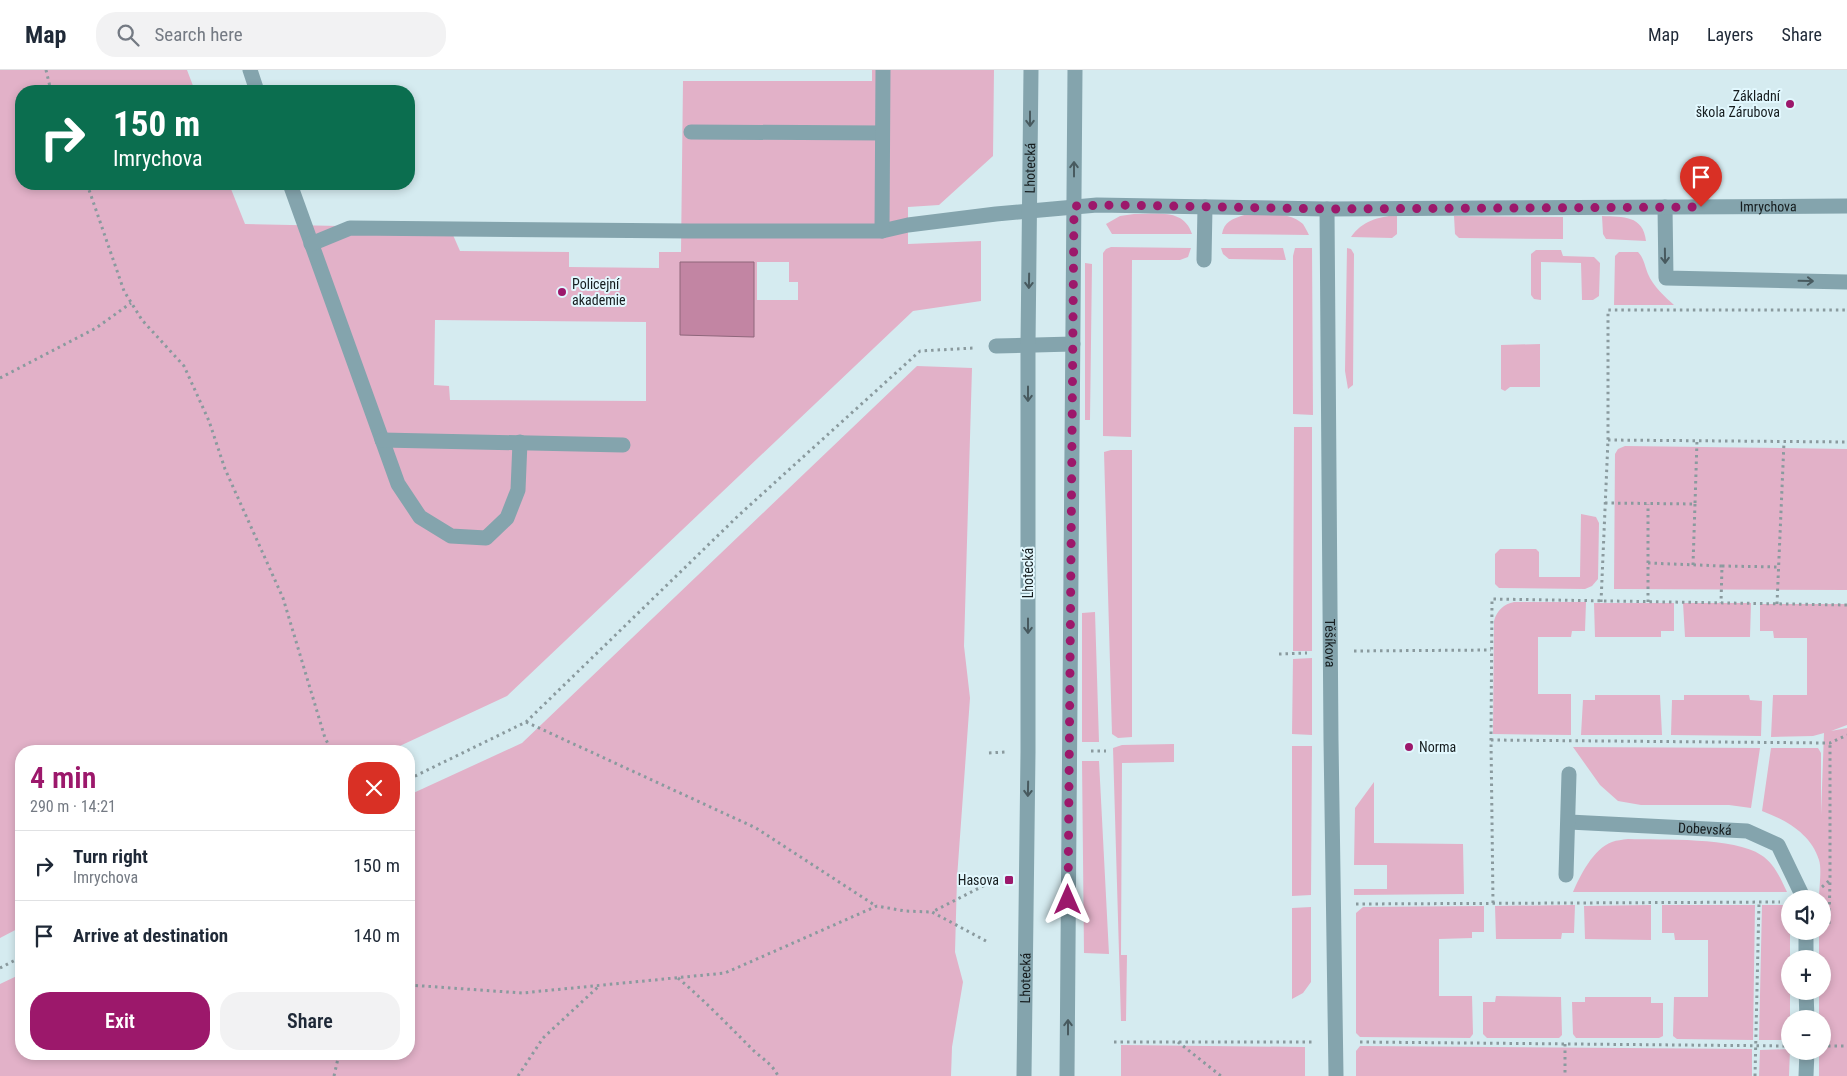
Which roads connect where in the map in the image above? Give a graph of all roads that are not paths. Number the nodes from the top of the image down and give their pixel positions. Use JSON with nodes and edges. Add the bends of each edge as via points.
{"nodes":[{"id":1,"x":250,"y":70,"type":"edge"},
{"id":2,"x":883,"y":70,"type":"edge"},
{"id":3,"x":1031,"y":70,"type":"edge"},
{"id":4,"x":1075,"y":70,"type":"edge"},
{"id":5,"x":255,"y":85,"type":"edge"},
{"id":6,"x":691,"y":132,"type":"dead end"},
{"id":7,"x":882,"y":133,"type":"junction"},
{"id":8,"x":292,"y":190,"type":"edge"},
{"id":9,"x":1074,"y":206,"type":"junction"},
{"id":10,"x":1205,"y":206,"type":"junction"},
{"id":11,"x":1847,"y":206,"type":"edge"},
{"id":12,"x":1665,"y":207,"type":"junction"},
{"id":13,"x":1327,"y":209,"type":"junction"},
{"id":14,"x":1030,"y":211,"type":"junction"},
{"id":15,"x":882,"y":231,"type":"junction"},
{"id":16,"x":311,"y":244,"type":"junction"},
{"id":17,"x":1204,"y":260,"type":"dead end"},
{"id":18,"x":1847,"y":282,"type":"edge"},
{"id":19,"x":1073,"y":344,"type":"junction"},
{"id":20,"x":1028,"y":345,"type":"junction"},
{"id":21,"x":996,"y":346,"type":"road end"},
{"id":22,"x":382,"y":440,"type":"junction"},
{"id":23,"x":520,"y":442,"type":"junction"},
{"id":24,"x":623,"y":445,"type":"dead end"},
{"id":25,"x":1569,"y":774,"type":"dead end"},
{"id":26,"x":1569,"y":822,"type":"junction"},
{"id":27,"x":1566,"y":875,"type":"dead end"},
{"id":28,"x":1806,"y":890,"type":"edge"},
{"id":29,"x":1807,"y":1060,"type":"edge"},
{"id":30,"x":1024,"y":1076,"type":"edge"},
{"id":31,"x":1067,"y":1076,"type":"edge"},
{"id":32,"x":1336,"y":1076,"type":"edge"},
{"id":33,"x":1806,"y":1076,"type":"edge"}],
"edges":[{"from":1,"to":5,"type":"street"},
{"from":2,"to":7,"type":"street"},
{"from":3,"to":14,"type":"street","name":"Lhotecká","one_way":true},
{"from":9,"to":4,"type":"street","one_way":true},
{"from":6,"to":7,"type":"street"},
{"from":7,"to":15,"type":"street"},
{"from":8,"to":16,"type":"street"},
{"from":9,"to":10,"type":"street","name":"Imrychova"},
{"from":9,"to":14,"type":"street","name":"Imrychova"},
{"from":9,"to":19,"type":"street"},
{"from":10,"to":13,"type":"street","name":"Imrychova"},
{"from":10,"to":17,"type":"street"},
{"from":11,"to":12,"type":"street","name":"Imrychova"},
{"from":12,"to":13,"type":"street","name":"Imrychova"},
{"from":12,"to":18,"type":"street","one_way":true,"via":[[1666,278]]},
{"from":13,"to":32,"type":"street","name":"Těšíkova"},
{"from":14,"to":15,"type":"street","name":"Imrychova"},
{"from":14,"to":20,"type":"street","name":"Lhotecká","one_way":true},
{"from":15,"to":16,"type":"street","name":"Imrychova","via":[[350,228]]},
{"from":16,"to":22,"type":"street"},
{"from":19,"to":20,"type":"street"},
{"from":31,"to":19,"type":"street","one_way":true},
{"from":20,"to":21,"type":"street"},
{"from":20,"to":30,"type":"street","name":"Lhotecká","one_way":true},
{"from":22,"to":23,"type":"street"},
{"from":22,"to":23,"type":"street","via":[[398,484],[420,517],[451,536],[486,538],[508,518],[518,490]]},
{"from":23,"to":24,"type":"street"},
{"from":25,"to":26,"type":"street"},
{"from":26,"to":27,"type":"street"},
{"from":26,"to":28,"type":"street","name":"Dobevská","via":[[1746,830],[1778,845]]},
{"from":29,"to":33,"type":"street"}]}
